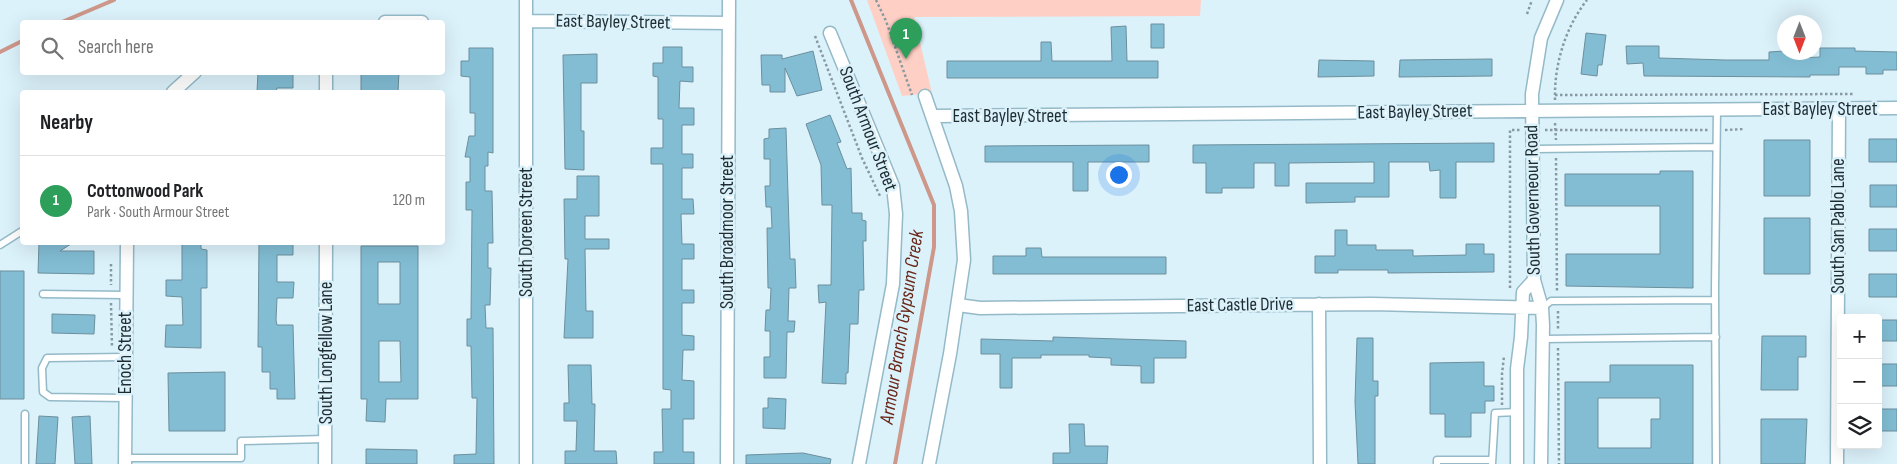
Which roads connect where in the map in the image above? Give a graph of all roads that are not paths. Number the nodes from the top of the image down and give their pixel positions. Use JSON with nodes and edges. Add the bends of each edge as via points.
{"nodes":[{"id":1,"x":526,"y":0,"type":"edge"},
{"id":2,"x":729,"y":0,"type":"edge"},
{"id":3,"x":1557,"y":0,"type":"edge"},
{"id":4,"x":526,"y":20,"type":"junction"},
{"id":5,"x":729,"y":23,"type":"junction"},
{"id":6,"x":830,"y":33,"type":"dead end"},
{"id":7,"x":192,"y":75,"type":"edge"},
{"id":8,"x":326,"y":75,"type":"edge"},
{"id":9,"x":175,"y":90,"type":"edge"},
{"id":10,"x":326,"y":90,"type":"edge"},
{"id":11,"x":925,"y":96,"type":"road end"},
{"id":12,"x":1839,"y":108,"type":"junction"},
{"id":13,"x":1897,"y":108,"type":"edge"},
{"id":14,"x":1717,"y":109,"type":"junction"},
{"id":15,"x":1532,"y":110,"type":"junction"},
{"id":16,"x":934,"y":116,"type":"junction"},
{"id":17,"x":1716,"y":147,"type":"junction"},
{"id":18,"x":1533,"y":149,"type":"junction"},
{"id":19,"x":20,"y":232,"type":"edge"},
{"id":20,"x":0,"y":245,"type":"edge"},
{"id":21,"x":127,"y":245,"type":"edge"},
{"id":22,"x":326,"y":245,"type":"edge"},
{"id":23,"x":1534,"y":280,"type":"junction"},
{"id":24,"x":43,"y":294,"type":"dead end"},
{"id":25,"x":125,"y":295,"type":"junction"},
{"id":26,"x":1715,"y":300,"type":"junction"},
{"id":27,"x":958,"y":304,"type":"junction"},
{"id":28,"x":1319,"y":304,"type":"junction"},
{"id":29,"x":1516,"y":307,"type":"junction"},
{"id":30,"x":1542,"y":308,"type":"junction"},
{"id":31,"x":1716,"y":337,"type":"junction"},
{"id":32,"x":1543,"y":339,"type":"junction"},
{"id":33,"x":125,"y":357,"type":"junction"},
{"id":34,"x":125,"y":398,"type":"junction"},
{"id":35,"x":1518,"y":412,"type":"junction"},
{"id":36,"x":25,"y":414,"type":"dead end"},
{"id":37,"x":326,"y":440,"type":"junction"},
{"id":38,"x":125,"y":461,"type":"edge"},
{"id":39,"x":1455,"y":462,"type":"edge"},
{"id":40,"x":1474,"y":462,"type":"edge"},
{"id":41,"x":1492,"y":462,"type":"edge"},
{"id":42,"x":25,"y":464,"type":"edge"},
{"id":43,"x":325,"y":464,"type":"edge"},
{"id":44,"x":526,"y":464,"type":"edge"},
{"id":45,"x":727,"y":464,"type":"edge"},
{"id":46,"x":860,"y":464,"type":"edge"},
{"id":47,"x":929,"y":464,"type":"edge"},
{"id":48,"x":1320,"y":464,"type":"edge"},
{"id":49,"x":1437,"y":464,"type":"edge"},
{"id":50,"x":1518,"y":464,"type":"edge"},
{"id":51,"x":1541,"y":464,"type":"edge"},
{"id":52,"x":1716,"y":464,"type":"edge"},
{"id":53,"x":1837,"y":464,"type":"edge"}],
"edges":[{"from":1,"to":4,"type":"street","name":"South Doreen Street"},
{"from":2,"to":5,"type":"street","name":"South Broadmoor Street"},
{"from":3,"to":15,"type":"street","name":"South Governeour Road","via":[[1541,38]]},
{"from":4,"to":5,"type":"street","name":"East Bayley Street"},
{"from":4,"to":44,"type":"street","name":"South Doreen Street"},
{"from":5,"to":45,"type":"street","name":"South Broadmoor Street"},
{"from":6,"to":46,"type":"street","name":"South Armour Street","via":[[893,186],[896,214],[893,284]]},
{"from":7,"to":9,"type":"street"},
{"from":8,"to":10,"type":"street"},
{"from":11,"to":16,"type":"street"},
{"from":12,"to":13,"type":"street","name":"East Bayley Street"},
{"from":12,"to":14,"type":"street","name":"East Bayley Street"},
{"from":12,"to":53,"type":"street","name":"South San Pablo Lane"},
{"from":14,"to":15,"type":"street","name":"East Bayley Street"},
{"from":14,"to":17,"type":"lane"},
{"from":15,"to":16,"type":"street","name":"East Bayley Street"},
{"from":15,"to":18,"type":"street","name":"South Governeour Road"},
{"from":16,"to":27,"type":"street","via":[[961,210],[964,260]]},
{"from":17,"to":18,"type":"lane"},
{"from":17,"to":26,"type":"lane"},
{"from":18,"to":23,"type":"street","name":"South Governeour Road"},
{"from":19,"to":20,"type":"lane"},
{"from":21,"to":25,"type":"street","name":"Enoch Street"},
{"from":22,"to":37,"type":"street","name":"South Longfellow Lane"},
{"from":23,"to":29,"type":"street"},
{"from":23,"to":30,"type":"street","name":"South Governeour Road"},
{"from":24,"to":25,"type":"lane"},
{"from":25,"to":33,"type":"street","name":"Enoch Street"},
{"from":26,"to":30,"type":"lane","via":[[1551,300]]},
{"from":26,"to":31,"type":"lane"},
{"from":27,"to":28,"type":"street","name":"East Castle Drive","via":[[980,308]]},
{"from":27,"to":47,"type":"street"},
{"from":28,"to":29,"type":"street","name":"East Castle Drive"},
{"from":28,"to":48,"type":"street"},
{"from":29,"to":30,"type":"street","name":"East Castle Drive"},
{"from":29,"to":35,"type":"street"},
{"from":30,"to":32,"type":"street","name":"South Governeour Road"},
{"from":31,"to":32,"type":"lane"},
{"from":31,"to":52,"type":"lane"},
{"from":32,"to":51,"type":"street","name":"South Governeour Road"},
{"from":33,"to":34,"type":"street","name":"Enoch Street"},
{"from":33,"to":34,"type":"lane","via":[[47,358],[42,368],[43,392],[50,397]]},
{"from":34,"to":38,"type":"street","name":"Enoch Street"},
{"from":35,"to":41,"type":"lane","via":[[1495,413]]},
{"from":35,"to":50,"type":"street"},
{"from":36,"to":42,"type":"lane"},
{"from":37,"to":38,"type":"lane","via":[[240,441],[240,458]]},
{"from":37,"to":43,"type":"street","name":"South Longfellow Lane"},
{"from":39,"to":40,"type":"lane"},
{"from":39,"to":49,"type":"lane","via":[[1437,460]]},
{"from":40,"to":41,"type":"lane"}]}
